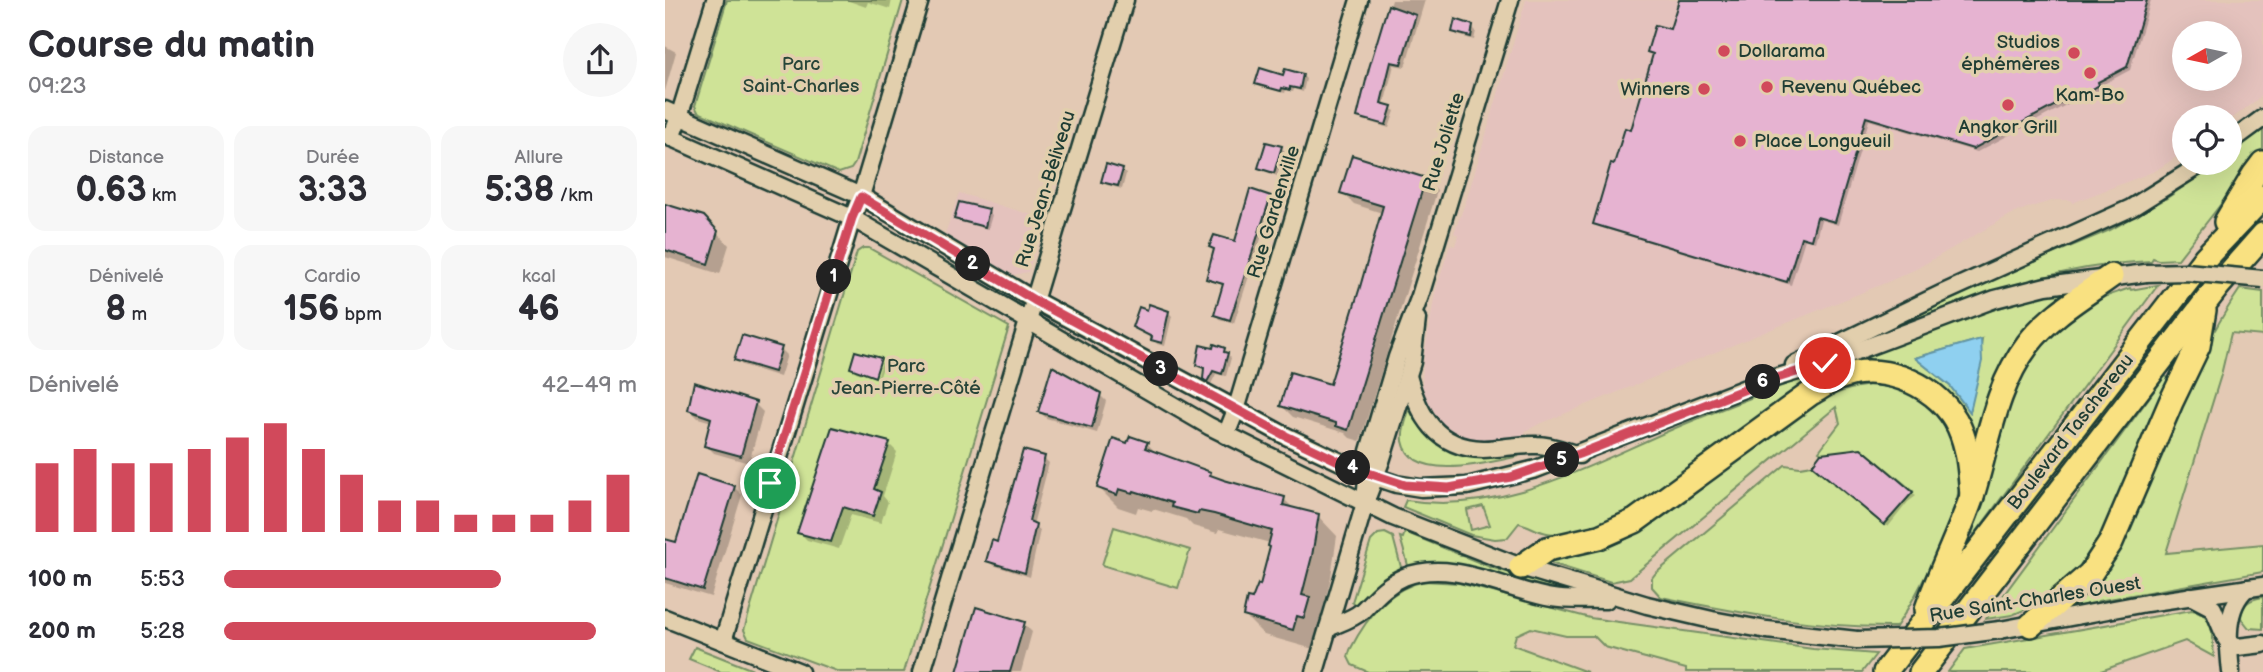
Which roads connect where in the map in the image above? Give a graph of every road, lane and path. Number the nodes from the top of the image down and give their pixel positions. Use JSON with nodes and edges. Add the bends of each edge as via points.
{"nodes":[{"id":1,"x":715,"y":0,"type":"edge"},
{"id":2,"x":920,"y":0,"type":"edge"},
{"id":3,"x":1125,"y":0,"type":"edge"},
{"id":4,"x":1359,"y":0,"type":"edge"},
{"id":5,"x":1510,"y":0,"type":"edge"},
{"id":6,"x":672,"y":114,"type":"edge"},
{"id":7,"x":2263,"y":118,"type":"edge"},
{"id":8,"x":2242,"y":133,"type":"edge"},
{"id":9,"x":668,"y":136,"type":"edge"},
{"id":10,"x":2263,"y":163,"type":"edge"},
{"id":11,"x":2184,"y":175,"type":"edge"},
{"id":12,"x":861,"y":197,"type":"junction"},
{"id":13,"x":2263,"y":197,"type":"edge"},
{"id":14,"x":852,"y":218,"type":"junction"},
{"id":15,"x":2263,"y":234,"type":"edge"},
{"id":16,"x":2206,"y":258,"type":"junction"},
{"id":17,"x":2111,"y":276,"type":"junction"},
{"id":18,"x":2263,"y":279,"type":"edge"},
{"id":19,"x":1420,"y":296,"type":"junction"},
{"id":20,"x":1034,"y":300,"type":"junction"},
{"id":21,"x":2205,"y":304,"type":"junction"},
{"id":22,"x":1027,"y":321,"type":"junction"},
{"id":23,"x":1408,"y":376,"type":"junction"},
{"id":24,"x":1761,"y":383,"type":"junction"},
{"id":25,"x":1236,"y":410,"type":"junction"},
{"id":26,"x":1226,"y":435,"type":"junction"},
{"id":27,"x":1579,"y":454,"type":"junction"},
{"id":28,"x":1371,"y":475,"type":"junction"},
{"id":29,"x":1972,"y":496,"type":"junction"},
{"id":30,"x":1365,"y":503,"type":"junction"},
{"id":31,"x":1521,"y":567,"type":"junction"},
{"id":32,"x":2255,"y":587,"type":"edge"},
{"id":33,"x":2190,"y":596,"type":"junction"},
{"id":34,"x":1632,"y":601,"type":"junction"},
{"id":35,"x":665,"y":618,"type":"edge"},
{"id":36,"x":2031,"y":625,"type":"junction"},
{"id":37,"x":1328,"y":628,"type":"junction"},
{"id":38,"x":1919,"y":631,"type":"junction"},
{"id":39,"x":723,"y":641,"type":"junction"},
{"id":40,"x":2263,"y":644,"type":"edge"},
{"id":41,"x":2229,"y":648,"type":"junction"},
{"id":42,"x":1319,"y":671,"type":"edge"},
{"id":43,"x":800,"y":672,"type":"edge"},
{"id":44,"x":922,"y":672,"type":"edge"},
{"id":45,"x":1885,"y":672,"type":"edge"},
{"id":46,"x":1921,"y":672,"type":"edge"},
{"id":47,"x":2231,"y":672,"type":"edge"}],
"edges":[{"from":1,"to":6,"type":"street"},
{"from":2,"to":12,"type":"street"},
{"from":3,"to":20,"type":"street","name":"Rue Jean-Béliveau"},
{"from":4,"to":25,"type":"street","name":"Rue Gardenville"},
{"from":5,"to":19,"type":"street","name":"Rue Joliette"},
{"from":6,"to":9,"type":"street"},
{"from":6,"to":12,"type":"street"},
{"from":7,"to":8,"type":"street"},
{"from":9,"to":14,"type":"street","name":"Rue Saint-Charles Ouest"},
{"from":10,"to":16,"type":"highway"},
{"from":11,"to":24,"type":"street","via":[[2131,208],[1875,324]]},
{"from":12,"to":14,"type":"street"},
{"from":12,"to":20,"type":"street"},
{"from":13,"to":16,"type":"highway","name":"Boulevard Taschereau"},
{"from":14,"to":22,"type":"street","name":"Rue Saint-Charles Ouest"},
{"from":14,"to":39,"type":"street"},
{"from":15,"to":21,"type":"highway","name":"Boulevard Taschereau"},
{"from":16,"to":38,"type":"highway","name":"Boulevard Taschereau"},
{"from":17,"to":18,"type":"street","bridge":true,"via":[[2194,272]]},
{"from":17,"to":24,"type":"street","via":[[1987,301]]},
{"from":17,"to":29,"type":"highway","via":[[2049,322],[2014,366],[1996,409]]},
{"from":19,"to":23,"type":"street","name":"Rue Joliette"},
{"from":19,"to":28,"type":"street","name":"Rue Joliette","via":[[1369,451]]},
{"from":20,"to":22,"type":"street","name":"Rue Jean-Béliveau"},
{"from":20,"to":25,"type":"street"},
{"from":21,"to":36,"type":"highway","via":[[2197,346],[2111,542],[2090,573]]},
{"from":21,"to":46,"type":"highway","name":"Boulevard Taschereau"},
{"from":22,"to":26,"type":"street","name":"Rue Saint-Charles Ouest"},
{"from":22,"to":44,"type":"street","name":"Rue Jean-Béliveau"},
{"from":23,"to":27,"type":"street","via":[[1422,414],[1449,440],[1471,448],[1539,445]]},
{"from":23,"to":28,"type":"street","name":"Rue Joliette"},
{"from":24,"to":27,"type":"street"},
{"from":25,"to":26,"type":"street","name":"Rue Gardenville"},
{"from":25,"to":28,"type":"street"},
{"from":26,"to":30,"type":"street","name":"Rue Saint-Charles Ouest"},
{"from":27,"to":28,"type":"street","via":[[1467,486],[1421,488]]},
{"from":28,"to":30,"type":"street","name":"Rue Joliette"},
{"from":29,"to":31,"type":"highway","via":[[1962,433],[1937,398],[1898,377],[1852,374],[1811,393],[1635,521],[1599,537],[1547,549]]},
{"from":29,"to":38,"type":"highway"},
{"from":30,"to":31,"type":"street","name":"Rue Saint-Charles Ouest"},
{"from":30,"to":37,"type":"street","name":"Rue Joliette"},
{"from":31,"to":34,"type":"street","name":"Rue Saint-Charles Ouest"},
{"from":32,"to":33,"type":"street","name":"Rue Saint-Charles Ouest"},
{"from":32,"to":41,"type":"street","via":[[2240,594],[2233,607]]},
{"from":33,"to":36,"type":"street","name":"Rue Saint-Charles Ouest"},
{"from":33,"to":41,"type":"street","via":[[2213,608]]},
{"from":34,"to":36,"type":"street","name":"Rue Saint-Charles Ouest","bridge":true,"via":[[1732,624],[1857,640],[1930,639]]},
{"from":34,"to":37,"type":"street","via":[[1553,598],[1473,577],[1431,572],[1396,581],[1360,613]]},
{"from":35,"to":39,"type":"street"},
{"from":37,"to":42,"type":"street","name":"Rue Joliette"},
{"from":38,"to":45,"type":"highway","name":"Boulevard Taschereau"},
{"from":39,"to":43,"type":"street"},
{"from":40,"to":41,"type":"street"},
{"from":41,"to":47,"type":"street"}]}
